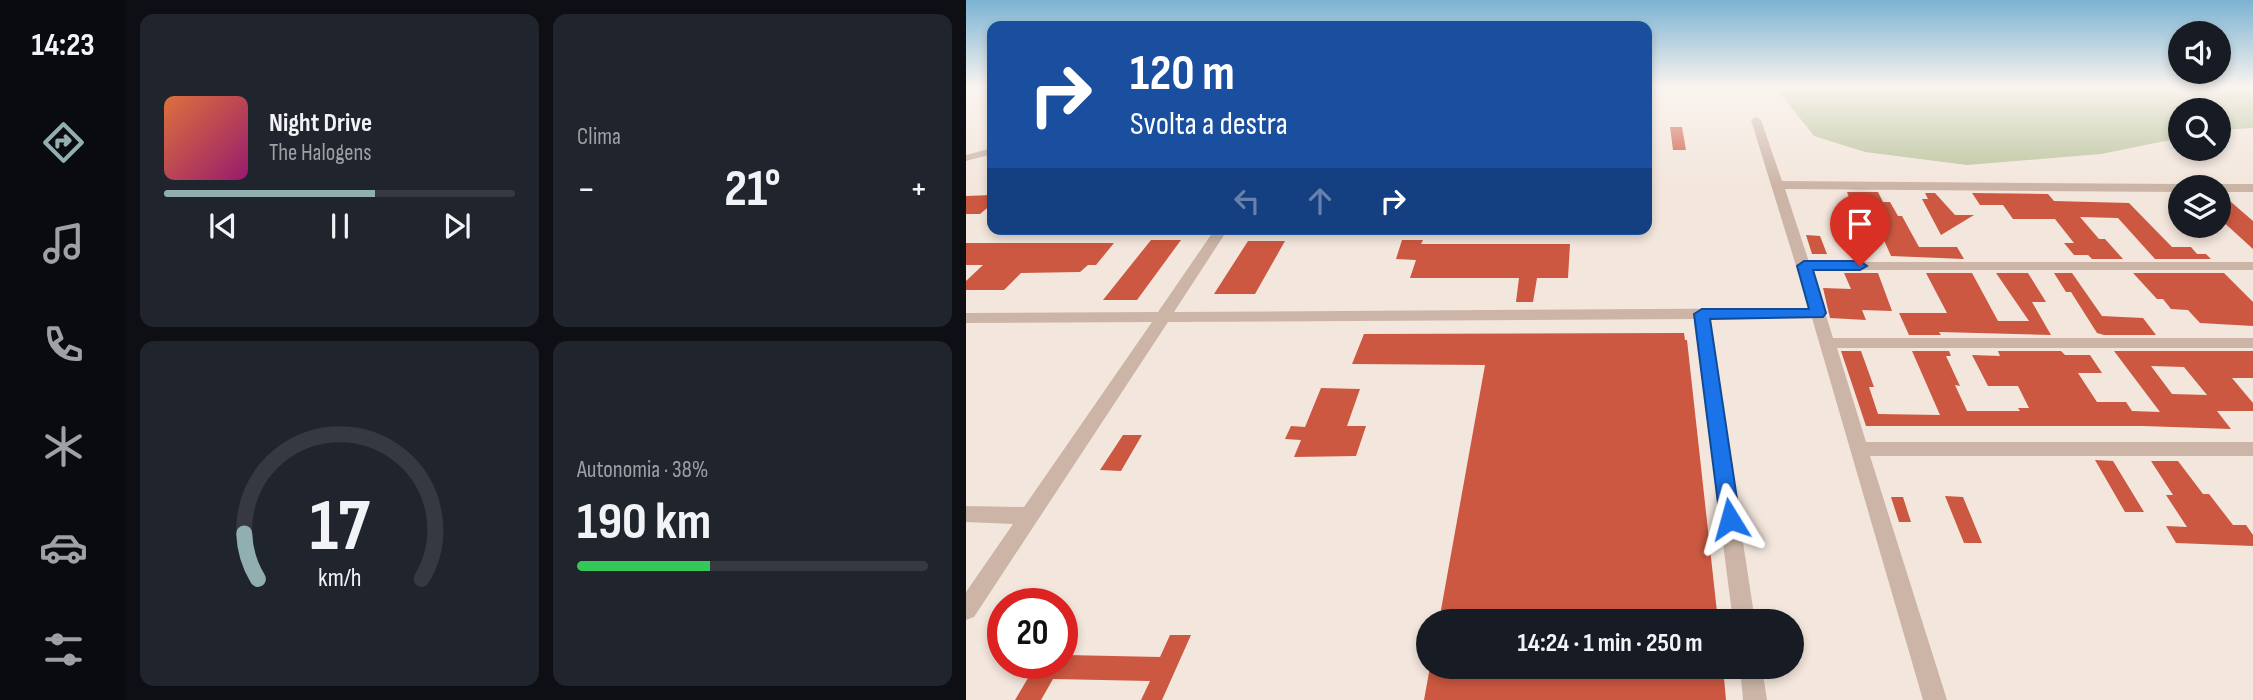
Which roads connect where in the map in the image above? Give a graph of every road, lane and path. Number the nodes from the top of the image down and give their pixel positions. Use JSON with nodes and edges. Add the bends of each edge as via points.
{"nodes":[{"id":1,"x":1756,"y":120,"type":"dead end"},
{"id":2,"x":987,"y":152,"type":"edge"},
{"id":3,"x":966,"y":158,"type":"edge"},
{"id":4,"x":1777,"y":185,"type":"junction"},
{"id":5,"x":2168,"y":188,"type":"edge"},
{"id":6,"x":2231,"y":188,"type":"edge"},
{"id":7,"x":2253,"y":188,"type":"edge"},
{"id":8,"x":1218,"y":235,"type":"edge"},
{"id":9,"x":1804,"y":266,"type":"junction"},
{"id":10,"x":2253,"y":266,"type":"edge"},
{"id":11,"x":1818,"y":313,"type":"junction"},
{"id":12,"x":1702,"y":314,"type":"junction"},
{"id":13,"x":966,"y":318,"type":"edge"},
{"id":14,"x":1162,"y":318,"type":"junction"},
{"id":15,"x":2253,"y":342,"type":"edge"},
{"id":16,"x":1826,"y":343,"type":"junction"},
{"id":17,"x":2253,"y":449,"type":"edge"},
{"id":18,"x":1858,"y":451,"type":"junction"},
{"id":19,"x":966,"y":514,"type":"edge"},
{"id":20,"x":1030,"y":516,"type":"junction"},
{"id":21,"x":1742,"y":609,"type":"edge"},
{"id":22,"x":966,"y":610,"type":"edge"},
{"id":23,"x":1752,"y":679,"type":"edge"},
{"id":24,"x":1755,"y":700,"type":"edge"},
{"id":25,"x":1935,"y":700,"type":"edge"}],
"edges":[{"from":1,"to":4,"type":"street"},
{"from":2,"to":3,"type":"street"},
{"from":4,"to":5,"type":"street"},
{"from":4,"to":9,"type":"street"},
{"from":6,"to":7,"type":"street"},
{"from":8,"to":14,"type":"street"},
{"from":9,"to":10,"type":"street"},
{"from":9,"to":11,"type":"street"},
{"from":11,"to":12,"type":"street"},
{"from":11,"to":16,"type":"street"},
{"from":12,"to":14,"type":"street"},
{"from":12,"to":21,"type":"street"},
{"from":13,"to":14,"type":"street"},
{"from":14,"to":20,"type":"street"},
{"from":15,"to":16,"type":"street"},
{"from":16,"to":18,"type":"street"},
{"from":17,"to":18,"type":"street"},
{"from":18,"to":25,"type":"street"},
{"from":19,"to":20,"type":"street"},
{"from":20,"to":22,"type":"street"},
{"from":23,"to":24,"type":"street"}]}
